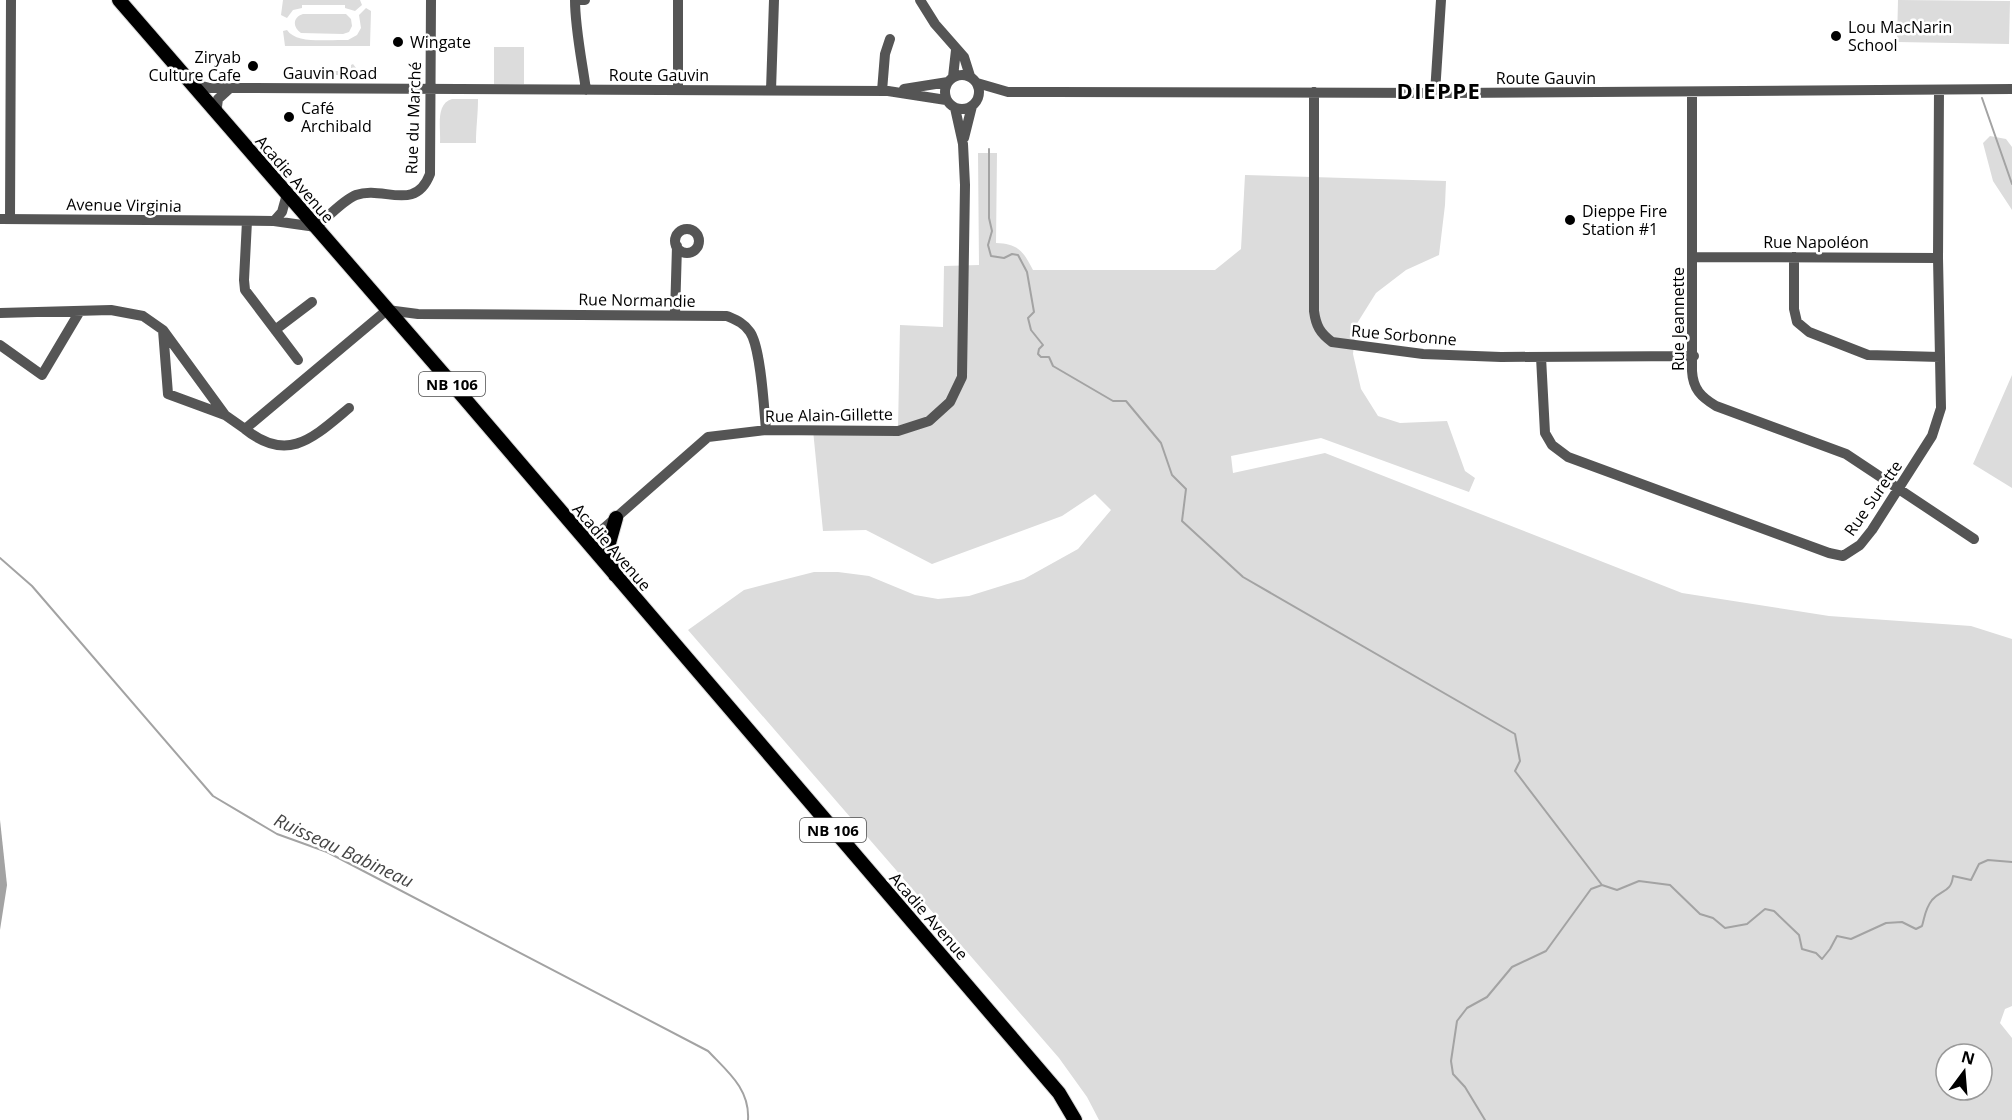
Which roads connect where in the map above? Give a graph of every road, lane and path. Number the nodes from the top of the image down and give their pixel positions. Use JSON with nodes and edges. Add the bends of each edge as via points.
{"nodes":[{"id":1,"x":11,"y":0,"type":"edge"},
{"id":2,"x":118,"y":0,"type":"edge"},
{"id":3,"x":431,"y":0,"type":"edge"},
{"id":4,"x":574,"y":0,"type":"edge"},
{"id":5,"x":585,"y":0,"type":"edge"},
{"id":6,"x":678,"y":0,"type":"edge"},
{"id":7,"x":774,"y":0,"type":"edge"},
{"id":8,"x":920,"y":0,"type":"edge"},
{"id":9,"x":1441,"y":0,"type":"edge"},
{"id":10,"x":890,"y":39,"type":"dead end"},
{"id":11,"x":956,"y":50,"type":"junction"},
{"id":12,"x":950,"y":79,"type":"junction"},
{"id":13,"x":973,"y":80,"type":"junction"},
{"id":14,"x":190,"y":83,"type":"junction"},
{"id":15,"x":230,"y":88,"type":"junction"},
{"id":16,"x":430,"y":89,"type":"junction"},
{"id":17,"x":2012,"y":89,"type":"edge"},
{"id":18,"x":586,"y":90,"type":"junction"},
{"id":19,"x":678,"y":90,"type":"junction"},
{"id":20,"x":771,"y":90,"type":"junction"},
{"id":21,"x":1939,"y":90,"type":"junction"},
{"id":22,"x":885,"y":91,"type":"junction"},
{"id":23,"x":1008,"y":92,"type":"junction"},
{"id":24,"x":1314,"y":92,"type":"junction"},
{"id":25,"x":1692,"y":92,"type":"junction"},
{"id":26,"x":1435,"y":93,"type":"junction"},
{"id":27,"x":946,"y":100,"type":"junction"},
{"id":28,"x":975,"y":104,"type":"junction"},
{"id":29,"x":955,"y":108,"type":"junction"},
{"id":30,"x":216,"y":114,"type":"junction"},
{"id":31,"x":963,"y":144,"type":"junction"},
{"id":32,"x":287,"y":194,"type":"junction"},
{"id":33,"x":5,"y":219,"type":"edge"},
{"id":34,"x":247,"y":221,"type":"junction"},
{"id":35,"x":274,"y":221,"type":"junction"},
{"id":36,"x":315,"y":227,"type":"junction"},
{"id":37,"x":677,"y":246,"type":"dead end"},
{"id":38,"x":1693,"y":257,"type":"junction"},
{"id":39,"x":1794,"y":257,"type":"junction"},
{"id":40,"x":1938,"y":258,"type":"junction"},
{"id":41,"x":312,"y":302,"type":"dead end"},
{"id":42,"x":387,"y":310,"type":"junction"},
{"id":43,"x":80,"y":311,"type":"junction"},
{"id":44,"x":0,"y":313,"type":"edge"},
{"id":45,"x":418,"y":314,"type":"junction"},
{"id":46,"x":675,"y":315,"type":"junction"},
{"id":47,"x":163,"y":330,"type":"junction"},
{"id":48,"x":275,"y":330,"type":"junction"},
{"id":49,"x":406,"y":333,"type":"junction"},
{"id":50,"x":0,"y":345,"type":"edge"},
{"id":51,"x":1694,"y":356,"type":"junction"},
{"id":52,"x":1541,"y":357,"type":"junction"},
{"id":53,"x":1941,"y":357,"type":"junction"},
{"id":54,"x":298,"y":360,"type":"dead end"},
{"id":55,"x":349,"y":408,"type":"dead end"},
{"id":56,"x":225,"y":415,"type":"junction"},
{"id":57,"x":245,"y":429,"type":"junction"},
{"id":58,"x":766,"y":430,"type":"junction"},
{"id":59,"x":1899,"y":489,"type":"junction"},
{"id":60,"x":616,"y":518,"type":"junction"},
{"id":61,"x":1974,"y":539,"type":"dead end"},
{"id":62,"x":587,"y":543,"type":"junction"},
{"id":63,"x":616,"y":577,"type":"junction"},
{"id":64,"x":1075,"y":1120,"type":"edge"}],
"edges":[{"from":1,"to":33,"type":"street"},
{"from":2,"to":14,"type":"main road","name":"Acadie Avenue","number":"NB 106"},
{"from":3,"to":16,"type":"street","name":"Rue du Marché"},
{"from":4,"to":5,"type":"street"},
{"from":4,"to":18,"type":"street"},
{"from":6,"to":19,"type":"street"},
{"from":7,"to":20,"type":"street"},
{"from":8,"to":11,"type":"street"},
{"from":9,"to":26,"type":"street"},
{"from":10,"to":22,"type":"street","via":[[885,54]]},
{"from":11,"to":12,"type":"street"},
{"from":11,"to":13,"type":"street"},
{"from":12,"to":13,"type":"street","via":[[958,75]]},
{"from":12,"to":22,"type":"street","name":"Route Gauvin"},
{"from":12,"to":27,"type":"street","via":[[944,90]]},
{"from":13,"to":23,"type":"street","name":"Route Gauvin"},
{"from":13,"to":28,"type":"street","via":[[979,92]]},
{"from":14,"to":15,"type":"street","name":"Gauvin Road"},
{"from":14,"to":30,"type":"main road","name":"Acadie Avenue","number":"NB 106"},
{"from":15,"to":16,"type":"street","name":"Gauvin Road"},
{"from":15,"to":30,"type":"street","via":[[218,99]]},
{"from":16,"to":18,"type":"street","name":"Route Gauvin"},
{"from":16,"to":36,"type":"street","name":"Rue du Marché","via":[[430,174],[426,185],[415,194],[402,196],[355,195]]},
{"from":17,"to":21,"type":"street","name":"Route Gauvin"},
{"from":18,"to":19,"type":"street","name":"Route Gauvin"},
{"from":19,"to":20,"type":"street","name":"Route Gauvin"},
{"from":20,"to":22,"type":"street","name":"Route Gauvin"},
{"from":21,"to":25,"type":"street","name":"Route Gauvin"},
{"from":21,"to":40,"type":"street","name":"Rue Surette"},
{"from":22,"to":27,"type":"street","name":"Route Gauvin"},
{"from":23,"to":24,"type":"street","name":"Route Gauvin"},
{"from":23,"to":28,"type":"street","name":"Route Gauvin"},
{"from":24,"to":26,"type":"street","name":"Route Gauvin"},
{"from":24,"to":52,"type":"street","name":"Rue Sorbonne","via":[[1314,311],[1323,335],[1344,345],[1423,354]]},
{"from":25,"to":26,"type":"street","name":"Route Gauvin"},
{"from":25,"to":38,"type":"street","name":"Rue Jeannette"},
{"from":27,"to":29,"type":"street"},
{"from":28,"to":29,"type":"street","via":[[967,109]]},
{"from":28,"to":31,"type":"street","name":"Rue Alain-Gillette"},
{"from":29,"to":31,"type":"street","name":"Rue Alain-Gillette"},
{"from":30,"to":32,"type":"main road","name":"Acadie Avenue","number":"NB 106"},
{"from":31,"to":58,"type":"street","name":"Rue Alain-Gillette","via":[[962,377],[950,402],[929,421],[898,431]]},
{"from":32,"to":35,"type":"street","via":[[282,212]]},
{"from":32,"to":36,"type":"main road","name":"Acadie Avenue","number":"NB 106"},
{"from":33,"to":34,"type":"street","name":"Avenue Virginia"},
{"from":34,"to":35,"type":"street","name":"Avenue Virginia"},
{"from":34,"to":48,"type":"street","via":[[245,290]]},
{"from":35,"to":36,"type":"street","name":"Avenue Virginia"},
{"from":36,"to":42,"type":"main road","name":"Acadie Avenue","number":"NB 106"},
{"from":37,"to":46,"type":"street"},
{"from":38,"to":39,"type":"street","name":"Rue Napoléon"},
{"from":38,"to":51,"type":"street","name":"Rue Jeannette"},
{"from":39,"to":40,"type":"street","name":"Rue Napoléon"},
{"from":39,"to":53,"type":"street","via":[[1794,309],[1797,322],[1809,332],[1868,355]]},
{"from":40,"to":53,"type":"street","name":"Rue Surette"},
{"from":41,"to":48,"type":"street"},
{"from":42,"to":45,"type":"street","name":"Rue Normandie"},
{"from":42,"to":49,"type":"main road","name":"Acadie Avenue","number":"NB 106"},
{"from":42,"to":57,"type":"street"},
{"from":43,"to":44,"type":"street"},
{"from":43,"to":47,"type":"street","via":[[136,314]]},
{"from":43,"to":50,"type":"street","via":[[42,375]]},
{"from":45,"to":46,"type":"street","name":"Rue Normandie"},
{"from":45,"to":49,"type":"street","via":[[407,325]]},
{"from":46,"to":58,"type":"street","name":"Rue Normandie","via":[[727,316],[752,333]]},
{"from":47,"to":56,"type":"street"},
{"from":47,"to":56,"type":"street","via":[[168,394]]},
{"from":48,"to":54,"type":"street"},
{"from":49,"to":62,"type":"main road","name":"Acadie Avenue","number":"NB 106"},
{"from":51,"to":52,"type":"street","name":"Rue Sorbonne"},
{"from":51,"to":59,"type":"street","name":"Rue Jeannette","via":[[1693,383],[1709,402],[1846,454]]},
{"from":52,"to":59,"type":"street","name":"Rue Surette","via":[[1545,433],[1552,445],[1568,457],[1791,540],[1843,556],[1860,545]]},
{"from":53,"to":59,"type":"street","name":"Rue Surette","via":[[1941,408],[1937,424]]},
{"from":55,"to":57,"type":"street","via":[[315,436],[297,443],[266,444]]},
{"from":56,"to":57,"type":"street"},
{"from":58,"to":60,"type":"street","name":"Rue Alain-Gillette","via":[[708,437]]},
{"from":59,"to":61,"type":"street","name":"Rue Jeannette"},
{"from":60,"to":62,"type":"street","name":"Rue Alain-Gillette"},
{"from":60,"to":63,"type":"main road","via":[[609,543]]},
{"from":62,"to":63,"type":"main road","name":"Acadie Avenue","number":"NB 106"},
{"from":63,"to":64,"type":"main road","name":"Acadie Avenue","number":"NB 106","via":[[1059,1093]]}]}
